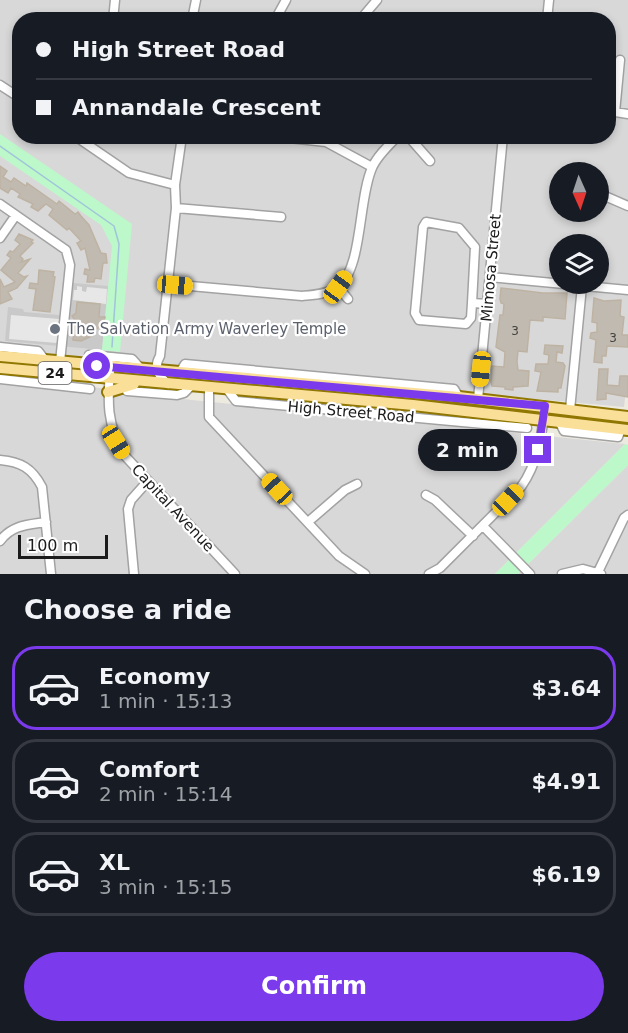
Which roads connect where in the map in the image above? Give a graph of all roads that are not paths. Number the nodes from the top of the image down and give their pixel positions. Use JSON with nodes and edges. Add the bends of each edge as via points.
{"nodes":[{"id":1,"x":377,"y":0,"type":"edge"},
{"id":2,"x":367,"y":12,"type":"edge"},
{"id":3,"x":620,"y":60,"type":"dead end"},
{"id":4,"x":616,"y":86,"type":"edge"},
{"id":5,"x":87,"y":144,"type":"edge"},
{"id":6,"x":181,"y":144,"type":"edge"},
{"id":7,"x":340,"y":144,"type":"edge"},
{"id":8,"x":391,"y":144,"type":"edge"},
{"id":9,"x":415,"y":144,"type":"edge"},
{"id":10,"x":502,"y":144,"type":"edge"},
{"id":11,"x":430,"y":161,"type":"dead end"},
{"id":12,"x":372,"y":167,"type":"junction"},
{"id":13,"x":175,"y":185,"type":"junction"},
{"id":14,"x":609,"y":198,"type":"edge"},
{"id":15,"x":0,"y":204,"type":"edge"},
{"id":16,"x":628,"y":206,"type":"edge"},
{"id":17,"x":176,"y":208,"type":"junction"},
{"id":18,"x":16,"y":215,"type":"junction"},
{"id":19,"x":281,"y":217,"type":"dead end"},
{"id":20,"x":0,"y":238,"type":"edge"},
{"id":21,"x":490,"y":277,"type":"junction"},
{"id":22,"x":549,"y":283,"type":"edge"},
{"id":23,"x":168,"y":284,"type":"junction"},
{"id":24,"x":338,"y":287,"type":"junction"},
{"id":25,"x":609,"y":288,"type":"edge"},
{"id":26,"x":628,"y":290,"type":"edge"},
{"id":27,"x":581,"y":294,"type":"edge"},
{"id":28,"x":348,"y":299,"type":"dead end"},
{"id":29,"x":472,"y":303,"type":"junction"},
{"id":30,"x":488,"y":304,"type":"junction"},
{"id":31,"x":0,"y":347,"type":"edge"},
{"id":32,"x":89,"y":355,"type":"dead end"},
{"id":33,"x":0,"y":356,"type":"edge"},
{"id":34,"x":160,"y":356,"type":"junction"},
{"id":35,"x":45,"y":360,"type":"junction"},
{"id":36,"x":60,"y":362,"type":"junction"},
{"id":37,"x":111,"y":362,"type":"junction"},
{"id":38,"x":0,"y":368,"type":"edge"},
{"id":39,"x":157,"y":370,"type":"junction"},
{"id":40,"x":175,"y":371,"type":"junction"},
{"id":41,"x":62,"y":374,"type":"junction"},
{"id":42,"x":0,"y":379,"type":"edge"},
{"id":43,"x":109,"y":379,"type":"junction"},
{"id":44,"x":168,"y":384,"type":"junction"},
{"id":45,"x":54,"y":385,"type":"junction"},
{"id":46,"x":141,"y":385,"type":"junction"},
{"id":47,"x":191,"y":386,"type":"junction"},
{"id":48,"x":209,"y":387,"type":"junction"},
{"id":49,"x":90,"y":389,"type":"dead end"},
{"id":50,"x":127,"y":391,"type":"dead end"},
{"id":51,"x":108,"y":392,"type":"junction"},
{"id":52,"x":478,"y":399,"type":"junction"},
{"id":53,"x":520,"y":404,"type":"junction"},
{"id":54,"x":545,"y":406,"type":"junction"},
{"id":55,"x":570,"y":410,"type":"junction"},
{"id":56,"x":628,"y":417,"type":"edge"},
{"id":57,"x":544,"y":421,"type":"junction"},
{"id":58,"x":518,"y":423,"type":"junction"},
{"id":59,"x":527,"y":428,"type":"dead end"},
{"id":60,"x":624,"y":433,"type":"edge"},
{"id":61,"x":0,"y":460,"type":"edge"},
{"id":62,"x":147,"y":482,"type":"junction"},
{"id":63,"x":357,"y":484,"type":"dead end"},
{"id":64,"x":426,"y":495,"type":"dead end"},
{"id":65,"x":628,"y":515,"type":"edge"},
{"id":66,"x":46,"y":522,"type":"junction"},
{"id":67,"x":308,"y":522,"type":"junction"},
{"id":68,"x":483,"y":526,"type":"junction"},
{"id":69,"x":473,"y":536,"type":"junction"},
{"id":70,"x":0,"y":541,"type":"edge"},
{"id":71,"x":599,"y":573,"type":"edge"},
{"id":72,"x":51,"y":574,"type":"edge"},
{"id":73,"x":134,"y":574,"type":"edge"},
{"id":74,"x":235,"y":574,"type":"edge"},
{"id":75,"x":365,"y":574,"type":"edge"},
{"id":76,"x":429,"y":574,"type":"edge"},
{"id":77,"x":530,"y":574,"type":"edge"},
{"id":78,"x":562,"y":574,"type":"edge"}],
"edges":[{"from":1,"to":2,"type":"street"},
{"from":3,"to":4,"type":"street"},
{"from":5,"to":13,"type":"street","via":[[129,172]]},
{"from":6,"to":13,"type":"street"},
{"from":7,"to":12,"type":"street"},
{"from":8,"to":12,"type":"street"},
{"from":9,"to":11,"type":"street"},
{"from":10,"to":21,"type":"street","name":"Mimosa Street"},
{"from":12,"to":24,"type":"street","via":[[362,200],[357,249]]},
{"from":13,"to":17,"type":"street"},
{"from":14,"to":16,"type":"street"},
{"from":15,"to":18,"type":"street"},
{"from":17,"to":19,"type":"street"},
{"from":17,"to":23,"type":"street"},
{"from":18,"to":20,"type":"street"},
{"from":18,"to":36,"type":"street","via":[[66,250],[70,265]]},
{"from":21,"to":22,"type":"street"},
{"from":21,"to":30,"type":"street","name":"Mimosa Street"},
{"from":23,"to":24,"type":"street","via":[[302,296]]},
{"from":23,"to":34,"type":"street"},
{"from":24,"to":28,"type":"street"},
{"from":25,"to":26,"type":"street"},
{"from":27,"to":55,"type":"street"},
{"from":29,"to":29,"type":"street","via":[[471,318],[466,324],[419,320],[415,313],[426,222],[459,228],[475,247]]},
{"from":29,"to":30,"type":"street"},
{"from":30,"to":52,"type":"street","name":"Mimosa Street"},
{"from":31,"to":35,"type":"street","via":[[38,351]]},
{"from":32,"to":37,"type":"street"},
{"from":33,"to":35,"type":"main road","name":"High Street Road","number":"24"},
{"from":34,"to":39,"type":"street"},
{"from":34,"to":40,"type":"street"},
{"from":35,"to":36,"type":"main road","name":"High Street Road","number":"24"},
{"from":36,"to":37,"type":"main road","name":"High Street Road","number":"24"},
{"from":37,"to":39,"type":"main road","name":"High Street Road","number":"24"},
{"from":37,"to":43,"type":"street","name":"Capital Avenue"},
{"from":38,"to":41,"type":"main road","name":"High Street Road","number":"24"},
{"from":39,"to":40,"type":"main road","name":"High Street Road","number":"24"},
{"from":39,"to":44,"type":"street"},
{"from":40,"to":52,"type":"main road","name":"High Street Road","number":"24"},
{"from":41,"to":43,"type":"main road","name":"High Street Road","number":"24"},
{"from":41,"to":45,"type":"street"},
{"from":42,"to":45,"type":"street"},
{"from":43,"to":46,"type":"main road","name":"High Street Road","number":"24"},
{"from":43,"to":51,"type":"street","name":"Capital Avenue"},
{"from":44,"to":46,"type":"main road","name":"High Street Road","number":"24"},
{"from":44,"to":47,"type":"main road","name":"High Street Road","number":"24"},
{"from":45,"to":49,"type":"street"},
{"from":46,"to":47,"type":"street","name":"High Street Road","via":[[177,395]]},
{"from":46,"to":50,"type":"street","name":"High Street Road"},
{"from":46,"to":51,"type":"main road"},
{"from":47,"to":48,"type":"main road","name":"High Street Road","number":"24"},
{"from":48,"to":58,"type":"main road","name":"High Street Road","number":"24","via":[[412,405]]},
{"from":48,"to":67,"type":"street","via":[[209,417]]},
{"from":51,"to":62,"type":"street","name":"Capital Avenue","via":[[116,442]]},
{"from":52,"to":53,"type":"main road","name":"High Street Road","number":"24"},
{"from":53,"to":54,"type":"main road","name":"High Street Road","number":"24"},
{"from":53,"to":58,"type":"main road"},
{"from":54,"to":55,"type":"main road","name":"High Street Road","number":"24"},
{"from":54,"to":57,"type":"street"},
{"from":55,"to":56,"type":"main road","name":"High Street Road","number":"24"},
{"from":57,"to":58,"type":"main road","name":"High Street Road","number":"24"},
{"from":57,"to":60,"type":"main road","name":"High Street Road","number":"24"},
{"from":57,"to":68,"type":"street","via":[[529,476]]},
{"from":58,"to":59,"type":"street","name":"High Street Road"},
{"from":61,"to":66,"type":"street","via":[[26,466],[36,475],[42,487]]},
{"from":62,"to":73,"type":"street","via":[[128,509]]},
{"from":62,"to":74,"type":"street","name":"Capital Avenue"},
{"from":63,"to":67,"type":"street"},
{"from":64,"to":69,"type":"street"},
{"from":65,"to":71,"type":"street"},
{"from":66,"to":70,"type":"street","via":[[17,526]]},
{"from":66,"to":72,"type":"street"},
{"from":67,"to":75,"type":"street","via":[[339,556]]},
{"from":68,"to":69,"type":"street"},
{"from":68,"to":77,"type":"street"},
{"from":69,"to":76,"type":"street"},
{"from":71,"to":78,"type":"street","via":[[583,569]]}]}
